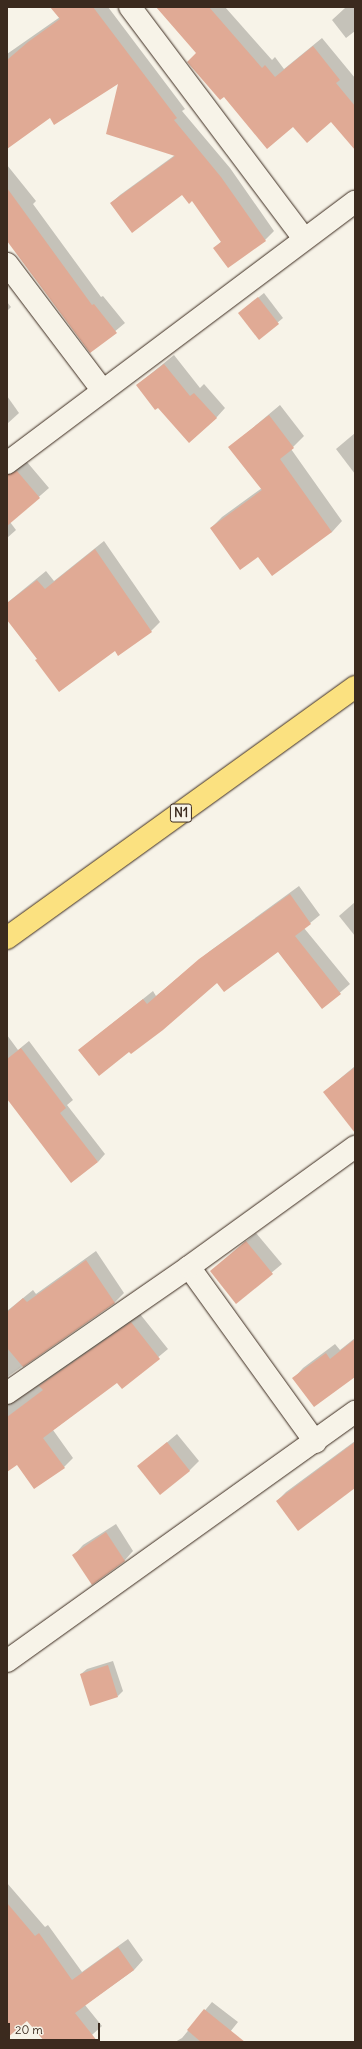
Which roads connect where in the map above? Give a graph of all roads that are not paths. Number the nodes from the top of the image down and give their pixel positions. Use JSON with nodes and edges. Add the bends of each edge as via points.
{"nodes":[{"id":1,"x":130,"y":7,"type":"edge"},
{"id":2,"x":355,"y":202,"type":"edge"},
{"id":3,"x":304,"y":239,"type":"junction"},
{"id":4,"x":7,"y":264,"type":"edge"},
{"id":5,"x":103,"y":391,"type":"junction"},
{"id":6,"x":7,"y":463,"type":"edge"},
{"id":7,"x":355,"y":687,"type":"edge"},
{"id":8,"x":7,"y":938,"type":"edge"},
{"id":9,"x":355,"y":1147,"type":"edge"},
{"id":10,"x":189,"y":1267,"type":"junction"},
{"id":11,"x":7,"y":1393,"type":"edge"},
{"id":12,"x":355,"y":1412,"type":"edge"},
{"id":13,"x":315,"y":1442,"type":"junction"},
{"id":14,"x":7,"y":1661,"type":"edge"}],
"edges":[{"from":1,"to":3,"type":"street"},
{"from":2,"to":3,"type":"street"},
{"from":3,"to":5,"type":"street"},
{"from":4,"to":5,"type":"street"},
{"from":5,"to":6,"type":"street"},
{"from":7,"to":8,"type":"highway","number":"N1"},
{"from":9,"to":10,"type":"street"},
{"from":10,"to":11,"type":"street"},
{"from":10,"to":13,"type":"street"},
{"from":12,"to":13,"type":"street"},
{"from":13,"to":14,"type":"street"}]}
